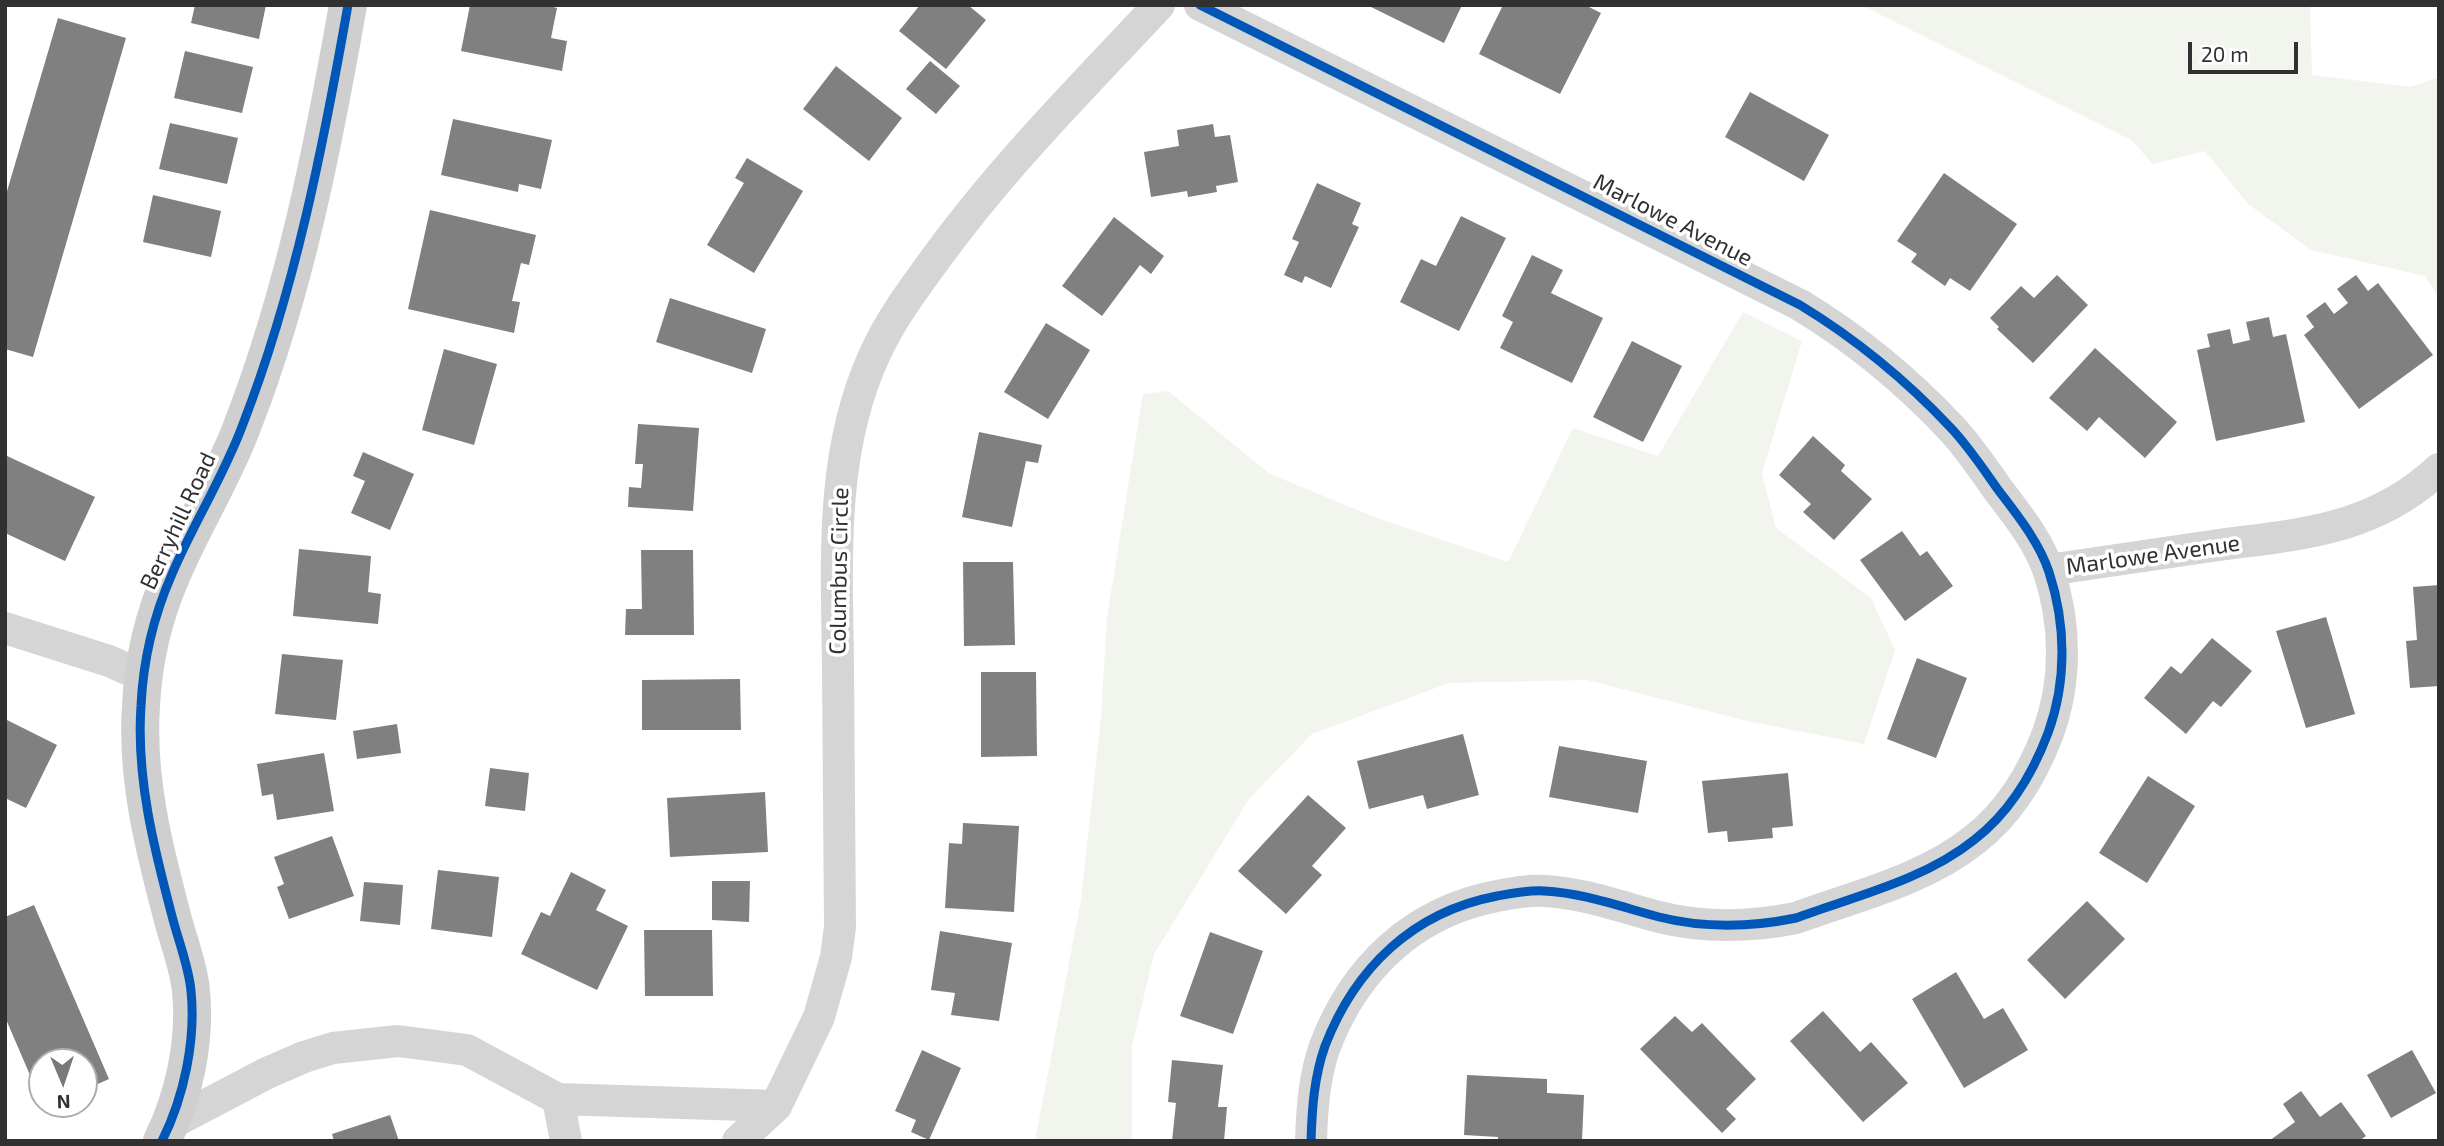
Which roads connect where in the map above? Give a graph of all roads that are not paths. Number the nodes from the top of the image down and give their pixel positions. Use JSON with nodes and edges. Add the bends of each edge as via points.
{"nodes":[{"id":1,"x":348,"y":5,"type":"edge"},
{"id":2,"x":1159,"y":5,"type":"edge"},
{"id":3,"x":1200,"y":5,"type":"edge"},
{"id":4,"x":2439,"y":469,"type":"edge"},
{"id":5,"x":2048,"y":569,"type":"junction"},
{"id":6,"x":5,"y":628,"type":"edge"},
{"id":7,"x":145,"y":677,"type":"junction"},
{"id":8,"x":558,"y":1098,"type":"junction"},
{"id":9,"x":776,"y":1106,"type":"junction"},
{"id":10,"x":166,"y":1133,"type":"edge"},
{"id":11,"x":566,"y":1141,"type":"edge"},
{"id":12,"x":738,"y":1141,"type":"edge"},
{"id":13,"x":1311,"y":1141,"type":"edge"}],
"edges":[{"from":1,"to":7,"type":"street","name":"Berryhill Road","via":[[304,226],[264,366],[242,427],[171,575],[151,639]]},
{"from":2,"to":9,"type":"street","name":"Columbus Circle","via":[[976,204],[907,298],[862,386],[844,450],[836,518],[840,927],[820,1017]]},
{"from":3,"to":5,"type":"street","name":"Marlowe Avenue","via":[[1800,305],[1833,326],[1897,374],[1953,430],[2026,527]]},
{"from":4,"to":5,"type":"street","name":"Marlowe Avenue","via":[[2419,488],[2375,513],[2327,530]]},
{"from":5,"to":13,"type":"street","via":[[2060,617],[2063,663],[2055,712],[2038,760],[2011,803],[1976,839],[1934,868],[1774,922],[1721,925],[1661,918],[1592,898],[1544,891],[1472,901],[1450,910],[1389,948],[1343,1006],[1324,1049],[1312,1098]]},
{"from":6,"to":7,"type":"street"},
{"from":7,"to":10,"type":"street","name":"Berryhill Road","via":[[142,773],[152,840],[191,990],[186,1070]]},
{"from":8,"to":9,"type":"street"},
{"from":8,"to":10,"type":"street","via":[[467,1050],[398,1041],[333,1048],[304,1057],[267,1073]]},
{"from":8,"to":11,"type":"street"},
{"from":9,"to":12,"type":"street","name":"Columbus Circle"}]}
